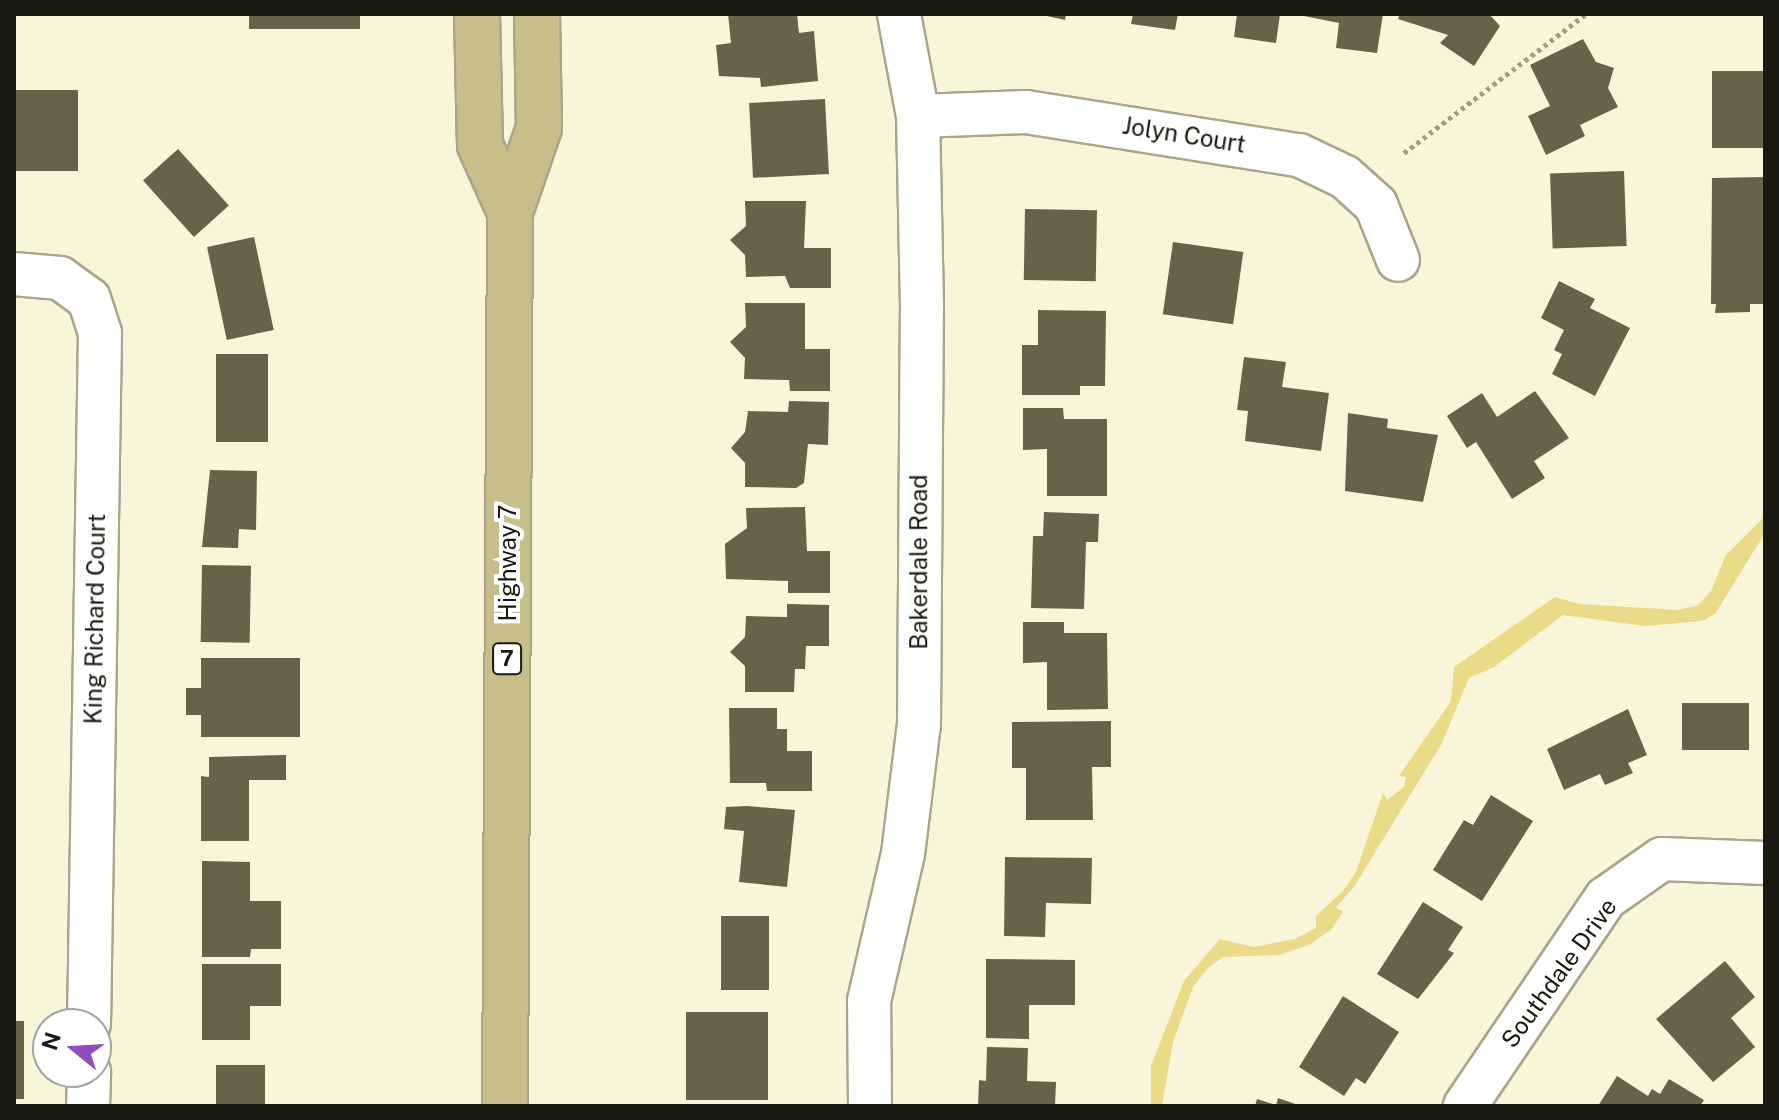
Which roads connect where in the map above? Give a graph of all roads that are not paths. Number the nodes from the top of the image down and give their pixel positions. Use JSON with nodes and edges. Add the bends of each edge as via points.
{"nodes":[{"id":1,"x":477,"y":14,"type":"edge"},
{"id":2,"x":537,"y":14,"type":"edge"},
{"id":3,"x":899,"y":14,"type":"edge"},
{"id":4,"x":918,"y":116,"type":"junction"},
{"id":5,"x":510,"y":212,"type":"junction"},
{"id":6,"x":1398,"y":260,"type":"dead end"},
{"id":7,"x":14,"y":274,"type":"edge"},
{"id":8,"x":1765,"y":863,"type":"edge"},
{"id":9,"x":89,"y":1008,"type":"edge"},
{"id":10,"x":505,"y":1106,"type":"edge"},
{"id":11,"x":870,"y":1106,"type":"edge"},
{"id":12,"x":1465,"y":1106,"type":"edge"}],
"edges":[{"from":1,"to":5,"type":"main road","name":"Highway 7","number":"7","via":[[480,145]]},
{"from":2,"to":5,"type":"main road","name":"Highway 7","number":"7","via":[[539,128]]},
{"from":3,"to":4,"type":"street","name":"Bakerdale Road"},
{"from":4,"to":6,"type":"street","name":"Jolyn Court","via":[[1026,112],[1299,155],[1345,177],[1376,205]]},
{"from":4,"to":11,"type":"street","name":"Bakerdale Road","via":[[919,724],[903,854],[869,1001]]},
{"from":5,"to":10,"type":"main road","name":"Highway 7","number":"7"},
{"from":7,"to":9,"type":"street","name":"King Richard Court","via":[[60,278],[89,299],[100,333]]},
{"from":8,"to":12,"type":"street","name":"Southdale Drive","via":[[1662,859],[1606,898]]}]}
